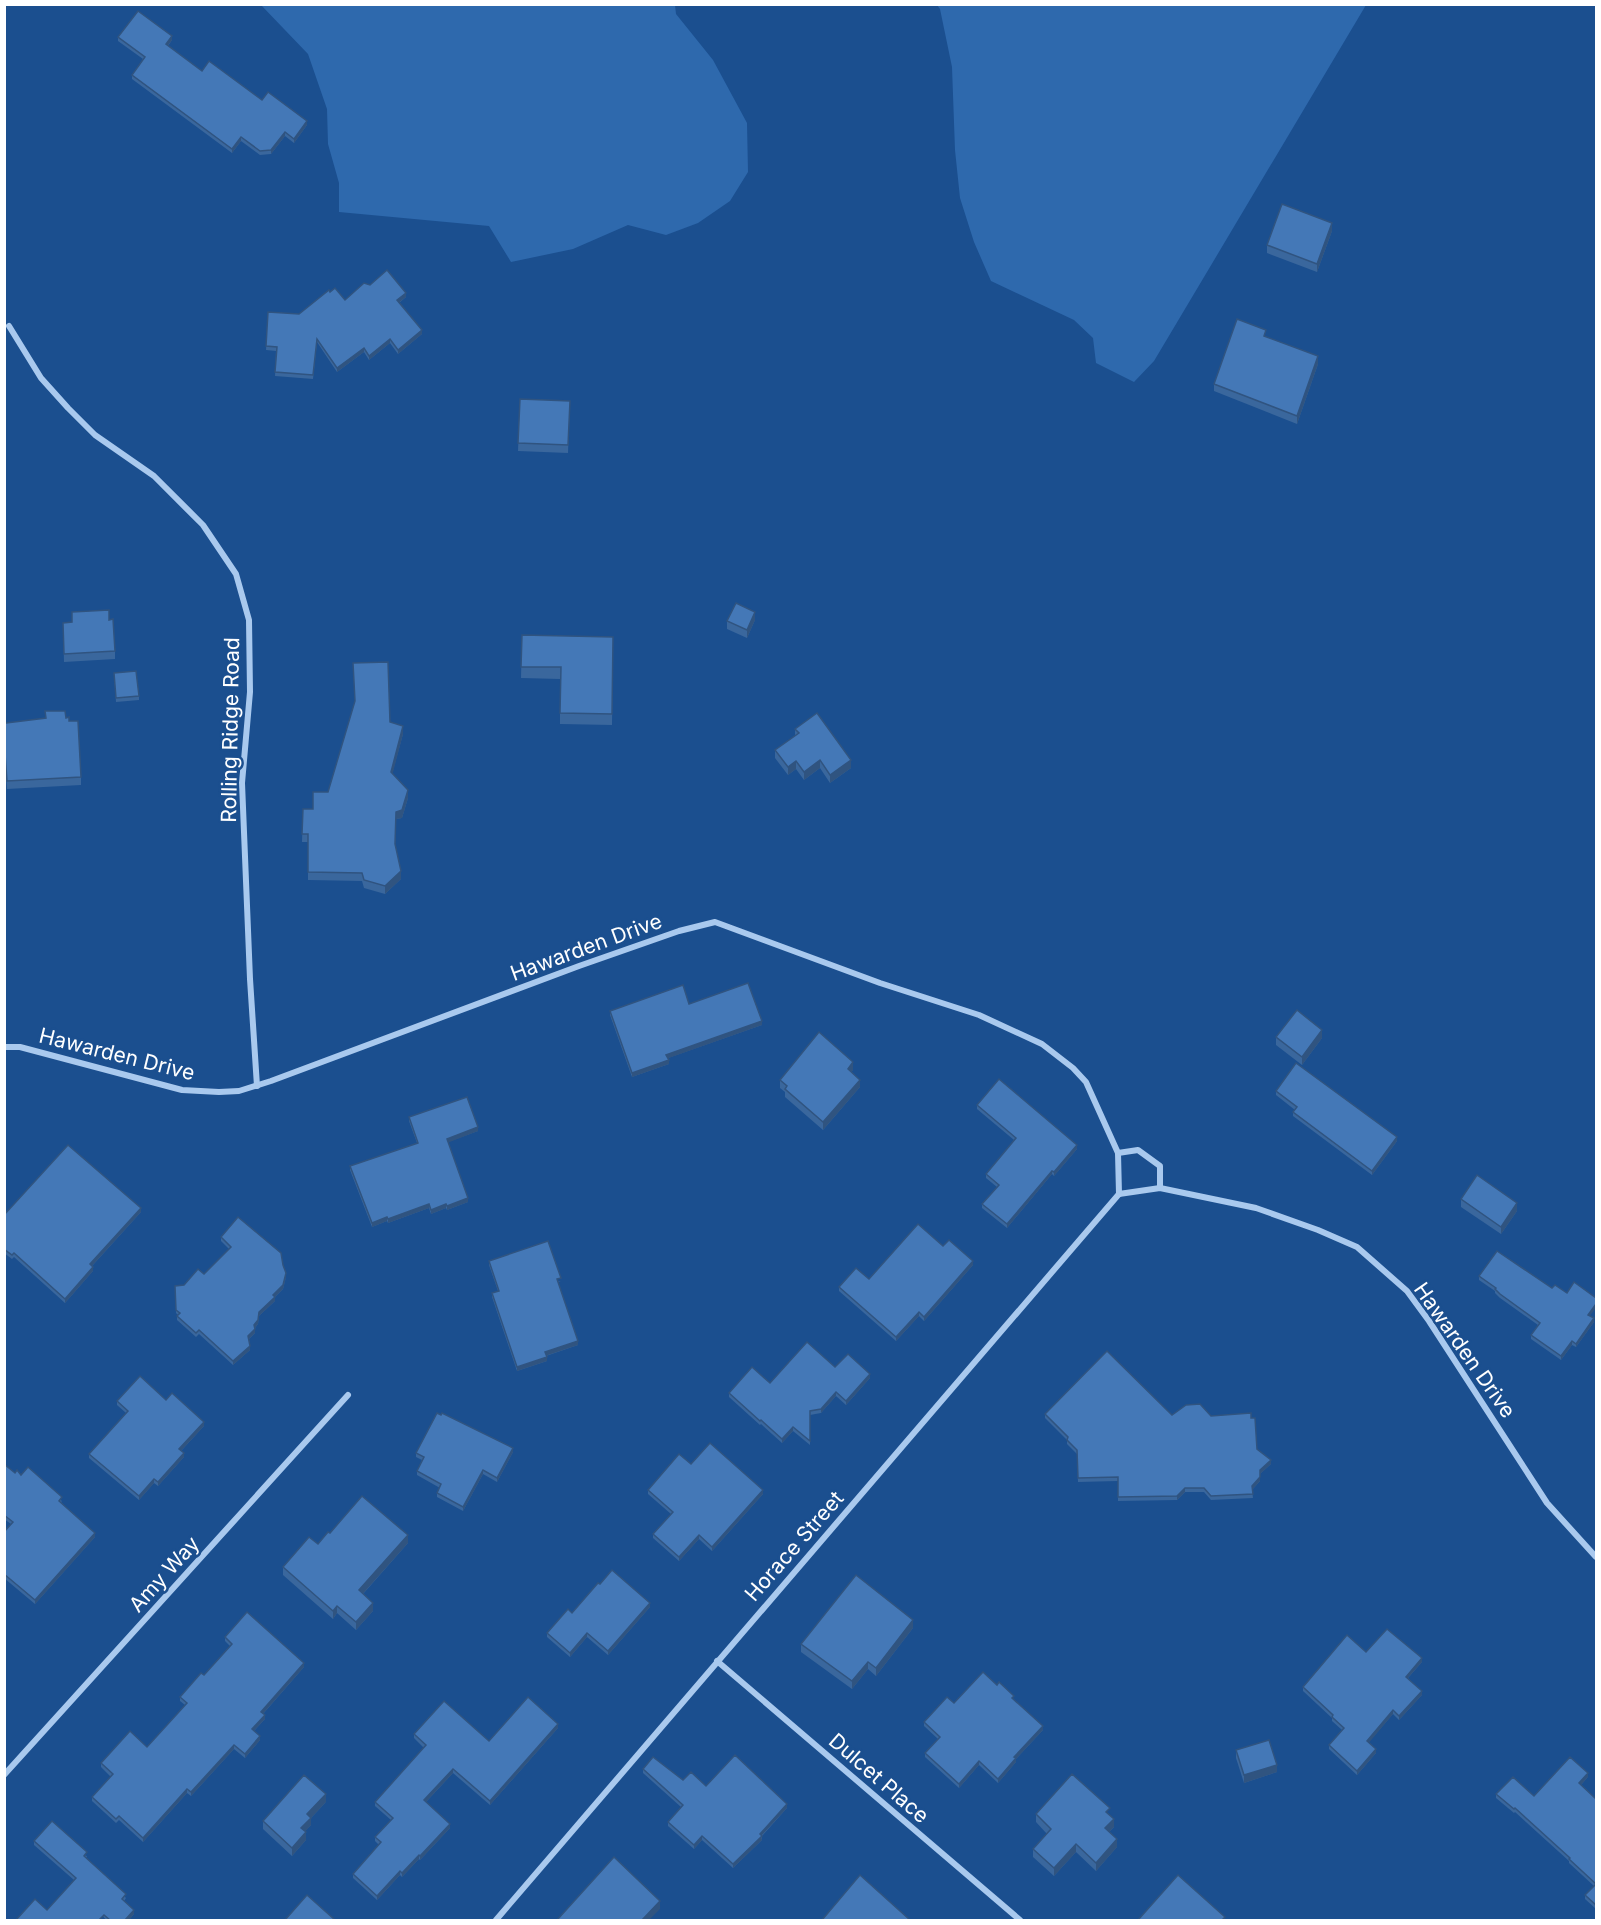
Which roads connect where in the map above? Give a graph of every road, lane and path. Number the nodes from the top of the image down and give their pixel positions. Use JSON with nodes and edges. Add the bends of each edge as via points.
{"nodes":[{"id":1,"x":9,"y":326,"type":"dead end"},
{"id":2,"x":4,"y":1047,"type":"edge"},
{"id":3,"x":257,"y":1086,"type":"junction"},
{"id":4,"x":1118,"y":1153,"type":"junction"},
{"id":5,"x":1160,"y":1188,"type":"junction"},
{"id":6,"x":1119,"y":1194,"type":"junction"},
{"id":7,"x":348,"y":1395,"type":"dead end"},
{"id":8,"x":1596,"y":1557,"type":"edge"},
{"id":9,"x":717,"y":1661,"type":"junction"},
{"id":10,"x":4,"y":1775,"type":"edge"},
{"id":11,"x":496,"y":1920,"type":"edge"},
{"id":12,"x":1020,"y":1920,"type":"edge"}],
"edges":[{"from":1,"to":3,"type":"street","name":"Rolling Ridge Road","via":[[41,378],[68,408],[95,435],[154,476],[203,525],[236,574],[249,620],[250,692],[242,783]]},
{"from":2,"to":3,"type":"street","name":"Hawarden Drive","via":[[20,1047],[182,1090],[240,1091]]},
{"from":3,"to":4,"type":"street","name":"Hawarden Drive","via":[[579,966],[715,922],[978,1015],[1042,1044],[1086,1082]]},
{"from":4,"to":5,"type":"street","via":[[1138,1150],[1160,1166]]},
{"from":4,"to":6,"type":"street","name":"Hawarden Drive"},
{"from":5,"to":6,"type":"street","name":"Hawarden Drive"},
{"from":5,"to":8,"type":"street","name":"Hawarden Drive","via":[[1256,1208],[1357,1247],[1407,1292],[1547,1503]]},
{"from":6,"to":9,"type":"street","name":"Horace Street"},
{"from":7,"to":10,"type":"street","name":"Amy Way"},
{"from":9,"to":11,"type":"street","name":"Horace Street"},
{"from":9,"to":12,"type":"street","name":"Dulcet Place"}]}
